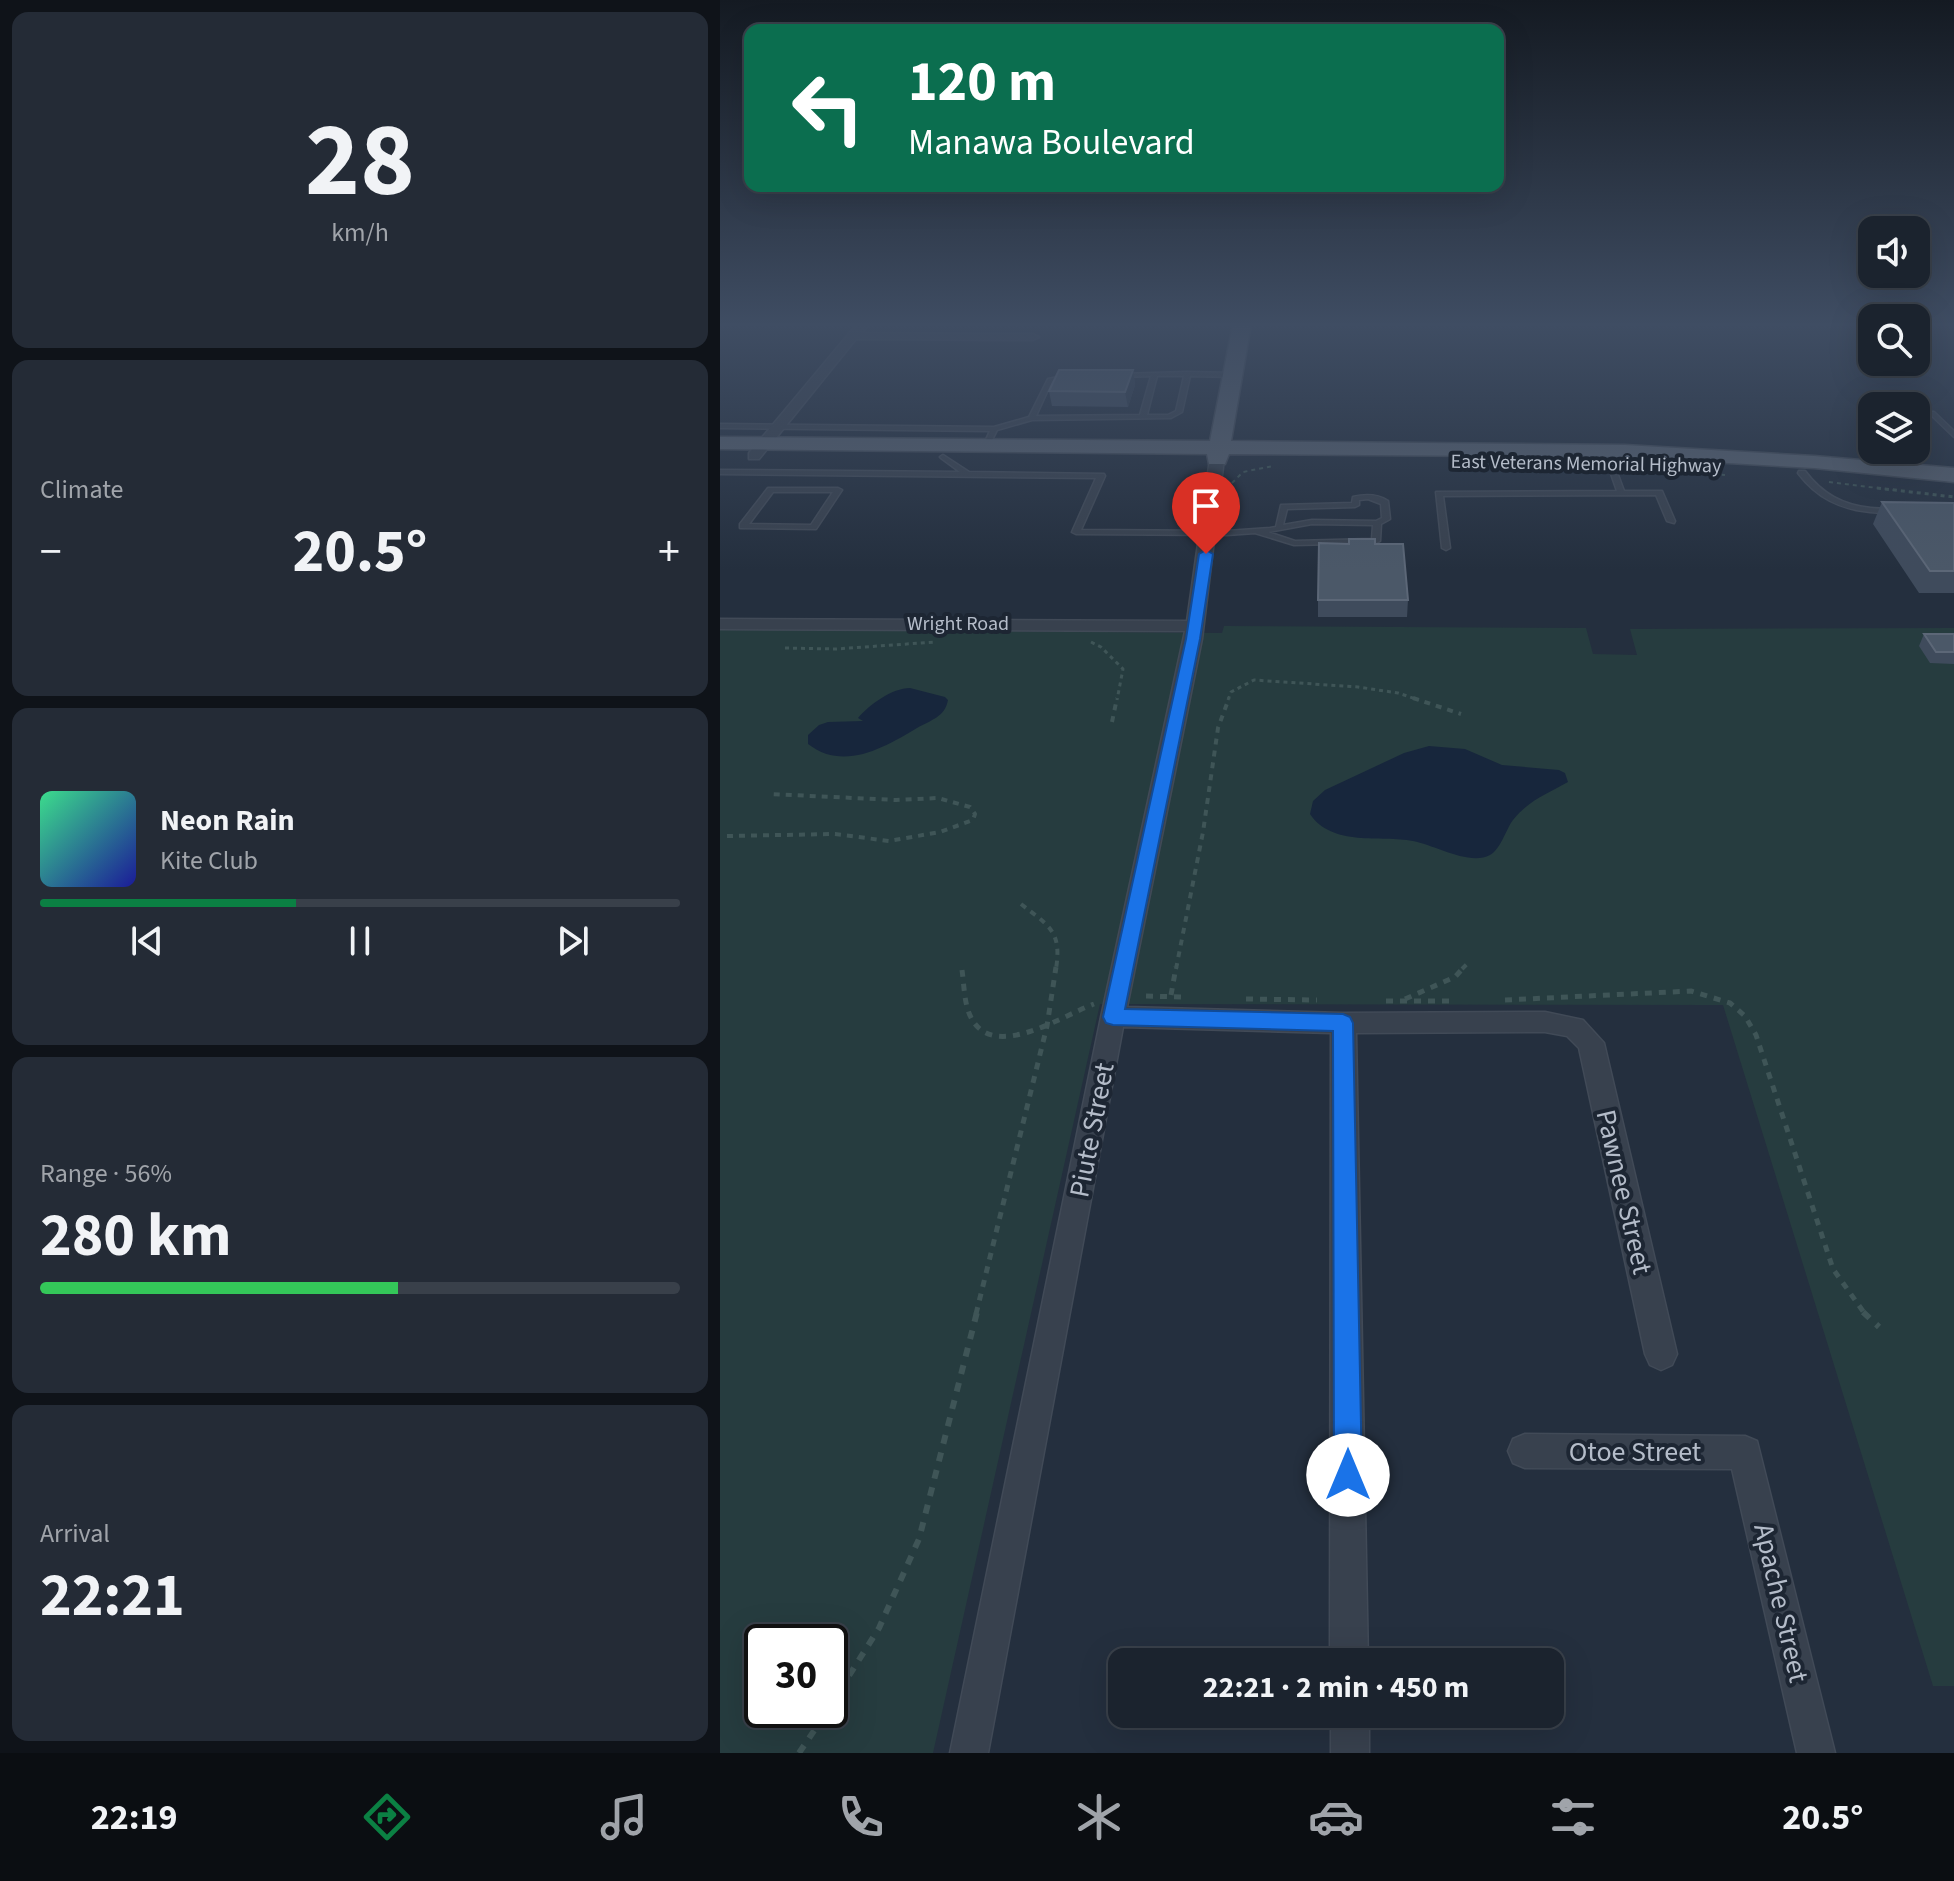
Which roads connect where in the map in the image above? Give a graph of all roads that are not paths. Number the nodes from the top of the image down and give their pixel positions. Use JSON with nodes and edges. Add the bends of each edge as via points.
{"nodes":[{"id":1,"x":795,"y":406,"type":"edge"},
{"id":2,"x":1038,"y":406,"type":"edge"},
{"id":3,"x":1146,"y":406,"type":"edge"},
{"id":4,"x":1180,"y":406,"type":"edge"},
{"id":5,"x":1227,"y":406,"type":"edge"},
{"id":6,"x":1932,"y":413,"type":"dead end"},
{"id":7,"x":1143,"y":417,"type":"junction"},
{"id":8,"x":1032,"y":418,"type":"junction"},
{"id":9,"x":720,"y":426,"type":"edge"},
{"id":10,"x":1954,"y":435,"type":"edge"},
{"id":11,"x":990,"y":436,"type":"junction"},
{"id":12,"x":720,"y":443,"type":"edge"},
{"id":13,"x":759,"y":449,"type":"junction"},
{"id":14,"x":1218,"y":452,"type":"junction"},
{"id":15,"x":720,"y":456,"type":"edge"},
{"id":16,"x":943,"y":457,"type":"junction"},
{"id":17,"x":1608,"y":457,"type":"junction"},
{"id":18,"x":720,"y":472,"type":"edge"},
{"id":19,"x":817,"y":473,"type":"junction"},
{"id":20,"x":1802,"y":473,"type":"junction"},
{"id":21,"x":968,"y":475,"type":"junction"},
{"id":22,"x":1954,"y":475,"type":"edge"},
{"id":23,"x":1954,"y":487,"type":"edge"},
{"id":24,"x":805,"y":490,"type":"junction"},
{"id":25,"x":1621,"y":493,"type":"junction"},
{"id":26,"x":1902,"y":511,"type":"edge"},
{"id":27,"x":1671,"y":521,"type":"dead end"},
{"id":28,"x":1377,"y":523,"type":"junction"},
{"id":29,"x":1279,"y":528,"type":"junction"},
{"id":30,"x":1256,"y":531,"type":"junction"},
{"id":31,"x":1208,"y":533,"type":"junction"},
{"id":32,"x":1446,"y":548,"type":"dead end"},
{"id":33,"x":720,"y":624,"type":"edge"},
{"id":34,"x":1195,"y":626,"type":"junction"},
{"id":35,"x":1113,"y":1017,"type":"junction"},
{"id":36,"x":1343,"y":1023,"type":"junction"},
{"id":37,"x":1661,"y":1354,"type":"dead end"},
{"id":38,"x":1525,"y":1451,"type":"dead end"},
{"id":39,"x":1745,"y":1453,"type":"joint"},
{"id":40,"x":1349,"y":1648,"type":"edge"},
{"id":41,"x":1350,"y":1728,"type":"edge"},
{"id":42,"x":969,"y":1753,"type":"edge"},
{"id":43,"x":1350,"y":1753,"type":"edge"},
{"id":44,"x":1816,"y":1753,"type":"edge"}],
"edges":[{"from":1,"to":13,"type":"street"},
{"from":2,"to":8,"type":"lane"},
{"from":3,"to":7,"type":"lane"},
{"from":4,"to":7,"type":"lane","via":[[1169,417]]},
{"from":5,"to":14,"type":"main road"},
{"from":6,"to":10,"type":"lane"},
{"from":7,"to":8,"type":"lane"},
{"from":8,"to":11,"type":"lane"},
{"from":9,"to":13,"type":"lane"},
{"from":11,"to":13,"type":"main road"},
{"from":11,"to":14,"type":"main road"},
{"from":12,"to":13,"type":"main road"},
{"from":13,"to":15,"type":"main road"},
{"from":13,"to":16,"type":"main road"},
{"from":13,"to":18,"type":"lane"},
{"from":13,"to":19,"type":"lane"},
{"from":14,"to":16,"type":"main road"},
{"from":14,"to":17,"type":"main road","name":"East Veterans Memorial Highway"},
{"from":14,"to":31,"type":"street","name":"Piute Street"},
{"from":16,"to":21,"type":"lane"},
{"from":17,"to":20,"type":"main road","name":"East Veterans Memorial Highway"},
{"from":17,"to":22,"type":"main road","name":"East Veterans Memorial Highway","via":[[1814,462]]},
{"from":17,"to":25,"type":"lane"},
{"from":19,"to":21,"type":"lane"},
{"from":19,"to":24,"type":"lane"},
{"from":20,"to":23,"type":"main road","name":"East Veterans Memorial Highway"},
{"from":20,"to":26,"type":"lane","via":[[1816,492],[1834,501],[1862,511]]},
{"from":21,"to":31,"type":"lane","via":[[1101,476],[1076,532]]},
{"from":24,"to":24,"type":"lane","via":[[771,490],[743,526],[813,527],[838,490]]},
{"from":25,"to":27,"type":"lane","via":[[1659,493]]},
{"from":25,"to":32,"type":"lane","via":[[1439,494]]},
{"from":28,"to":29,"type":"lane","via":[[1312,522]]},
{"from":28,"to":29,"type":"lane","via":[[1386,519],[1385,503],[1363,497],[1355,505],[1284,507]]},
{"from":28,"to":30,"type":"lane","via":[[1376,541],[1294,543]]},
{"from":29,"to":30,"type":"lane"},
{"from":30,"to":31,"type":"lane"},
{"from":31,"to":34,"type":"street","name":"Piute Street"},
{"from":33,"to":34,"type":"street","name":"Wright Road"},
{"from":34,"to":35,"type":"street","name":"Piute Street"},
{"from":35,"to":36,"type":"street"},
{"from":35,"to":42,"type":"street","name":"Piute Street"},
{"from":36,"to":37,"type":"street","name":"Pawnee Street","via":[[1545,1022],[1583,1033],[1591,1043]]},
{"from":36,"to":40,"type":"street"},
{"from":38,"to":39,"type":"street","name":"Otoe Street"},
{"from":39,"to":44,"type":"street","name":"Apache Street"},
{"from":41,"to":43,"type":"street"}]}
